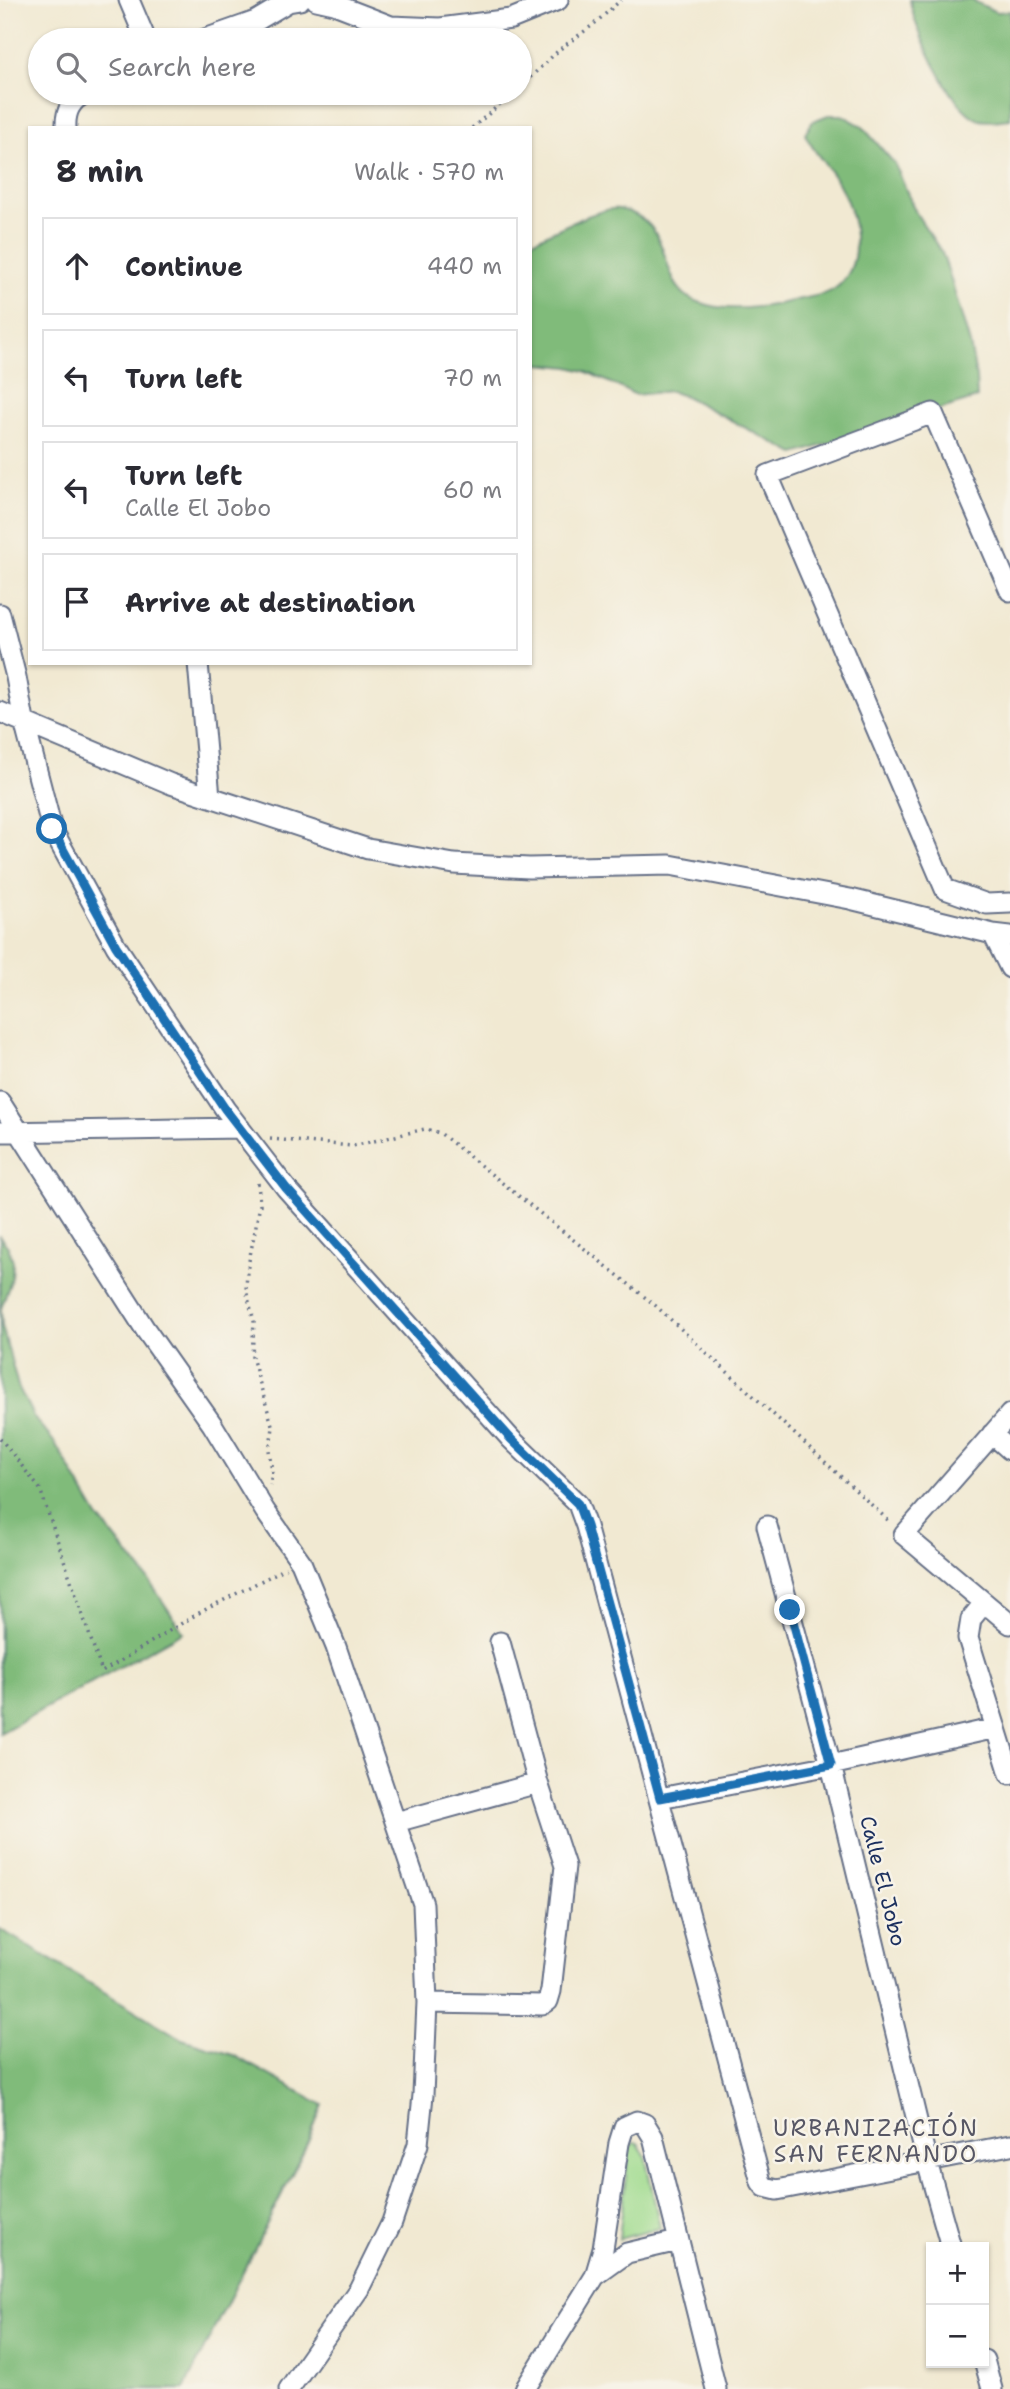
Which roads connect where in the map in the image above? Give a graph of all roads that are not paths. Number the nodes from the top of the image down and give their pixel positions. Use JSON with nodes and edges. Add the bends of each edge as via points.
{"nodes":[{"id":1,"x":129,"y":0,"type":"edge"},
{"id":2,"x":300,"y":0,"type":"edge"},
{"id":3,"x":316,"y":0,"type":"edge"},
{"id":4,"x":558,"y":0,"type":"edge"},
{"id":5,"x":141,"y":28,"type":"edge"},
{"id":6,"x":236,"y":28,"type":"edge"},
{"id":7,"x":71,"y":105,"type":"edge"},
{"id":8,"x":66,"y":126,"type":"edge"},
{"id":9,"x":1010,"y":591,"type":"edge"},
{"id":10,"x":0,"y":614,"type":"edge"},
{"id":11,"x":198,"y":665,"type":"edge"},
{"id":12,"x":0,"y":712,"type":"edge"},
{"id":13,"x":24,"y":721,"type":"junction"},
{"id":14,"x":210,"y":797,"type":"junction"},
{"id":15,"x":1010,"y":904,"type":"edge"},
{"id":16,"x":1001,"y":935,"type":"edge"},
{"id":17,"x":1010,"y":968,"type":"edge"},
{"id":18,"x":0,"y":1102,"type":"edge"},
{"id":19,"x":20,"y":1130,"type":"junction"},
{"id":20,"x":0,"y":1132,"type":"edge"},
{"id":21,"x":244,"y":1132,"type":"junction"},
{"id":22,"x":1010,"y":1413,"type":"edge"},
{"id":23,"x":992,"y":1434,"type":"junction"},
{"id":24,"x":1010,"y":1450,"type":"edge"},
{"id":25,"x":766,"y":1525,"type":"dead end"},
{"id":26,"x":984,"y":1603,"type":"junction"},
{"id":27,"x":1010,"y":1624,"type":"edge"},
{"id":28,"x":500,"y":1642,"type":"dead end"},
{"id":29,"x":1003,"y":1735,"type":"edge"},
{"id":30,"x":831,"y":1765,"type":"junction"},
{"id":31,"x":1010,"y":1774,"type":"edge"},
{"id":32,"x":538,"y":1783,"type":"junction"},
{"id":33,"x":660,"y":1798,"type":"junction"},
{"id":34,"x":396,"y":1822,"type":"junction"},
{"id":35,"x":427,"y":2004,"type":"junction"},
{"id":36,"x":1010,"y":2145,"type":"edge"},
{"id":37,"x":927,"y":2162,"type":"junction"},
{"id":38,"x":678,"y":2241,"type":"junction"},
{"id":39,"x":950,"y":2242,"type":"edge"},
{"id":40,"x":596,"y":2276,"type":"junction"},
{"id":41,"x":986,"y":2368,"type":"edge"},
{"id":42,"x":289,"y":2389,"type":"edge"},
{"id":43,"x":525,"y":2389,"type":"edge"},
{"id":44,"x":716,"y":2389,"type":"edge"},
{"id":45,"x":992,"y":2389,"type":"edge"}],
"edges":[{"from":1,"to":5,"type":"street"},
{"from":2,"to":6,"type":"street"},
{"from":3,"to":4,"type":"street","via":[[391,26],[440,28],[511,19]]},
{"from":7,"to":8,"type":"street"},
{"from":9,"to":15,"type":"street","via":[[933,414],[768,475],[946,889],[987,904]]},
{"from":10,"to":13,"type":"street"},
{"from":11,"to":14,"type":"street"},
{"from":12,"to":13,"type":"street"},
{"from":13,"to":14,"type":"street"},
{"from":13,"to":21,"type":"street","via":[[52,829],[68,862],[116,946]]},
{"from":14,"to":16,"type":"street","via":[[368,849],[454,864],[529,868],[670,865],[850,898]]},
{"from":16,"to":17,"type":"street"},
{"from":18,"to":19,"type":"street"},
{"from":19,"to":20,"type":"street"},
{"from":19,"to":21,"type":"street"},
{"from":19,"to":34,"type":"street","via":[[145,1329],[301,1562],[336,1647]]},
{"from":21,"to":33,"type":"street","via":[[286,1188],[511,1439],[578,1504]]},
{"from":22,"to":23,"type":"street"},
{"from":23,"to":24,"type":"street"},
{"from":23,"to":26,"type":"street","via":[[904,1535]]},
{"from":25,"to":30,"type":"street","name":"Calle El Jobo"},
{"from":26,"to":27,"type":"street"},
{"from":26,"to":29,"type":"street","via":[[971,1619],[968,1637]]},
{"from":28,"to":32,"type":"street"},
{"from":29,"to":30,"type":"street"},
{"from":29,"to":31,"type":"street"},
{"from":30,"to":33,"type":"street"},
{"from":30,"to":37,"type":"street","name":"Calle El Jobo"},
{"from":32,"to":34,"type":"street"},
{"from":32,"to":35,"type":"street","via":[[565,1866],[548,2001],[536,2006]]},
{"from":33,"to":37,"type":"street","via":[[758,2178],[765,2187],[777,2190]]},
{"from":34,"to":35,"type":"street","via":[[423,1904]]},
{"from":35,"to":42,"type":"street","via":[[418,2144],[392,2222],[359,2289]]},
{"from":36,"to":37,"type":"street"},
{"from":37,"to":39,"type":"street","name":"Calle El Jobo"},
{"from":38,"to":40,"type":"street","via":[[627,2253]]},
{"from":38,"to":40,"type":"street","via":[[653,2137],[645,2124],[637,2121],[624,2127],[619,2143]]},
{"from":38,"to":44,"type":"street"},
{"from":40,"to":43,"type":"street"},
{"from":41,"to":45,"type":"street"}]}
